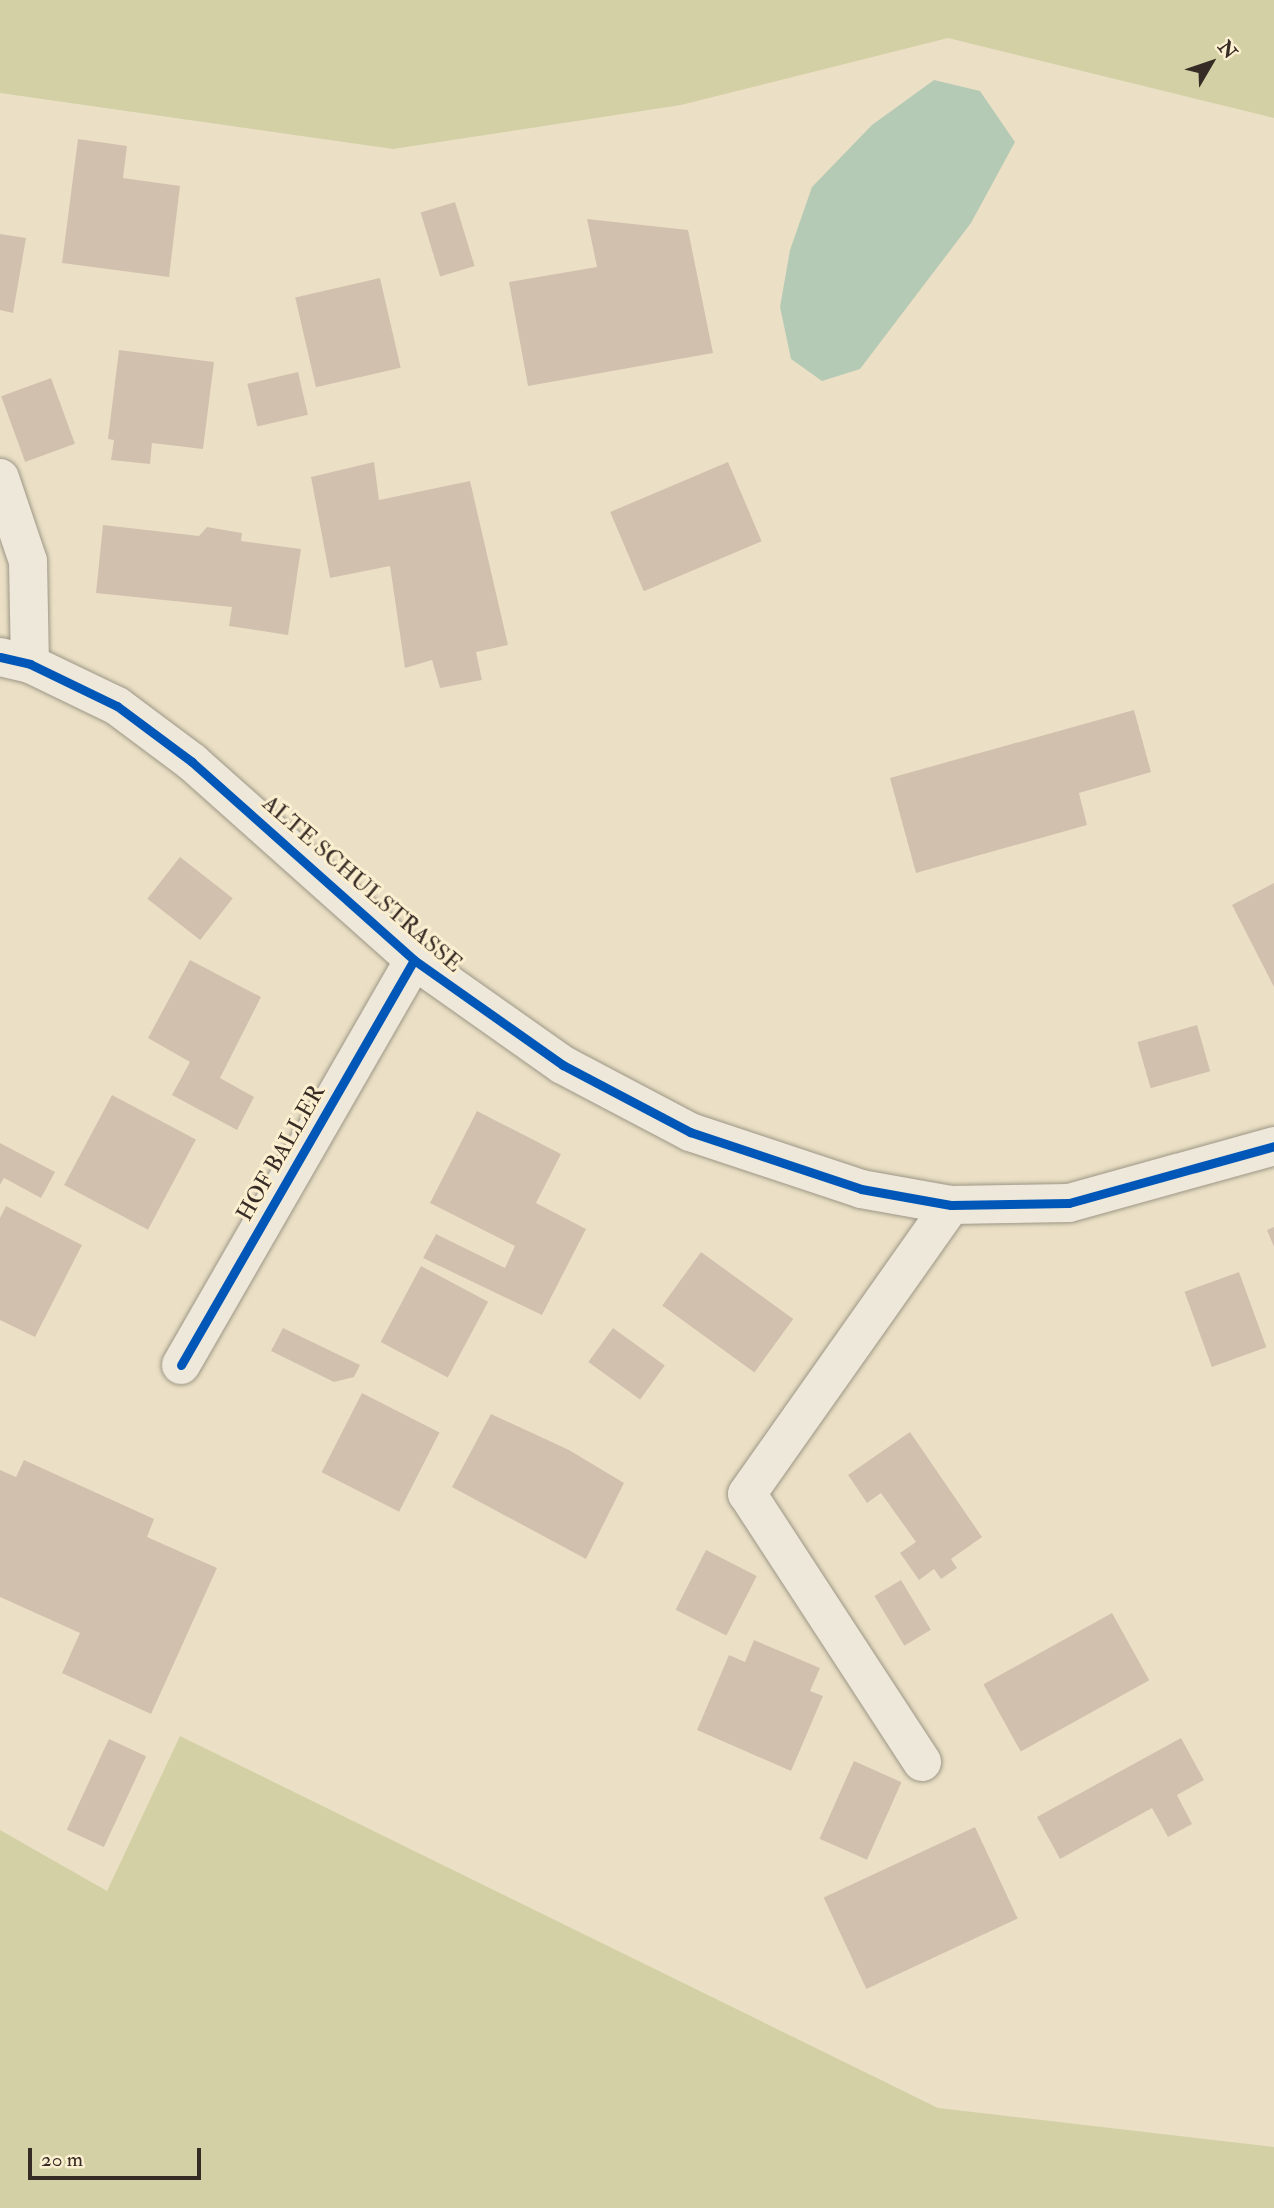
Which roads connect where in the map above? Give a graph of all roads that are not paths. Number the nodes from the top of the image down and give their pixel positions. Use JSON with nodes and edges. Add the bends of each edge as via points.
{"nodes":[{"id":1,"x":0,"y":478,"type":"edge"},
{"id":2,"x":15,"y":661,"type":"edge"},
{"id":3,"x":414,"y":960,"type":"junction"},
{"id":4,"x":1274,"y":1146,"type":"edge"},
{"id":5,"x":951,"y":1205,"type":"junction"},
{"id":6,"x":181,"y":1365,"type":"dead end"},
{"id":7,"x":922,"y":1762,"type":"dead end"}],
"edges":[{"from":1,"to":2,"type":"street","via":[[28,561]]},
{"from":2,"to":3,"type":"street","name":"ALTE SCHULSTRASSE","via":[[117,706],[192,762]]},
{"from":3,"to":5,"type":"street","name":"ALTE SCHULSTRASSE","via":[[563,1065],[690,1132],[861,1189]]},
{"from":3,"to":6,"type":"street","name":"HOF BALLER"},
{"from":4,"to":5,"type":"street","name":"ALTE SCHULSTRASSE","via":[[1069,1203]]},
{"from":5,"to":7,"type":"street","via":[[747,1494]]}]}
